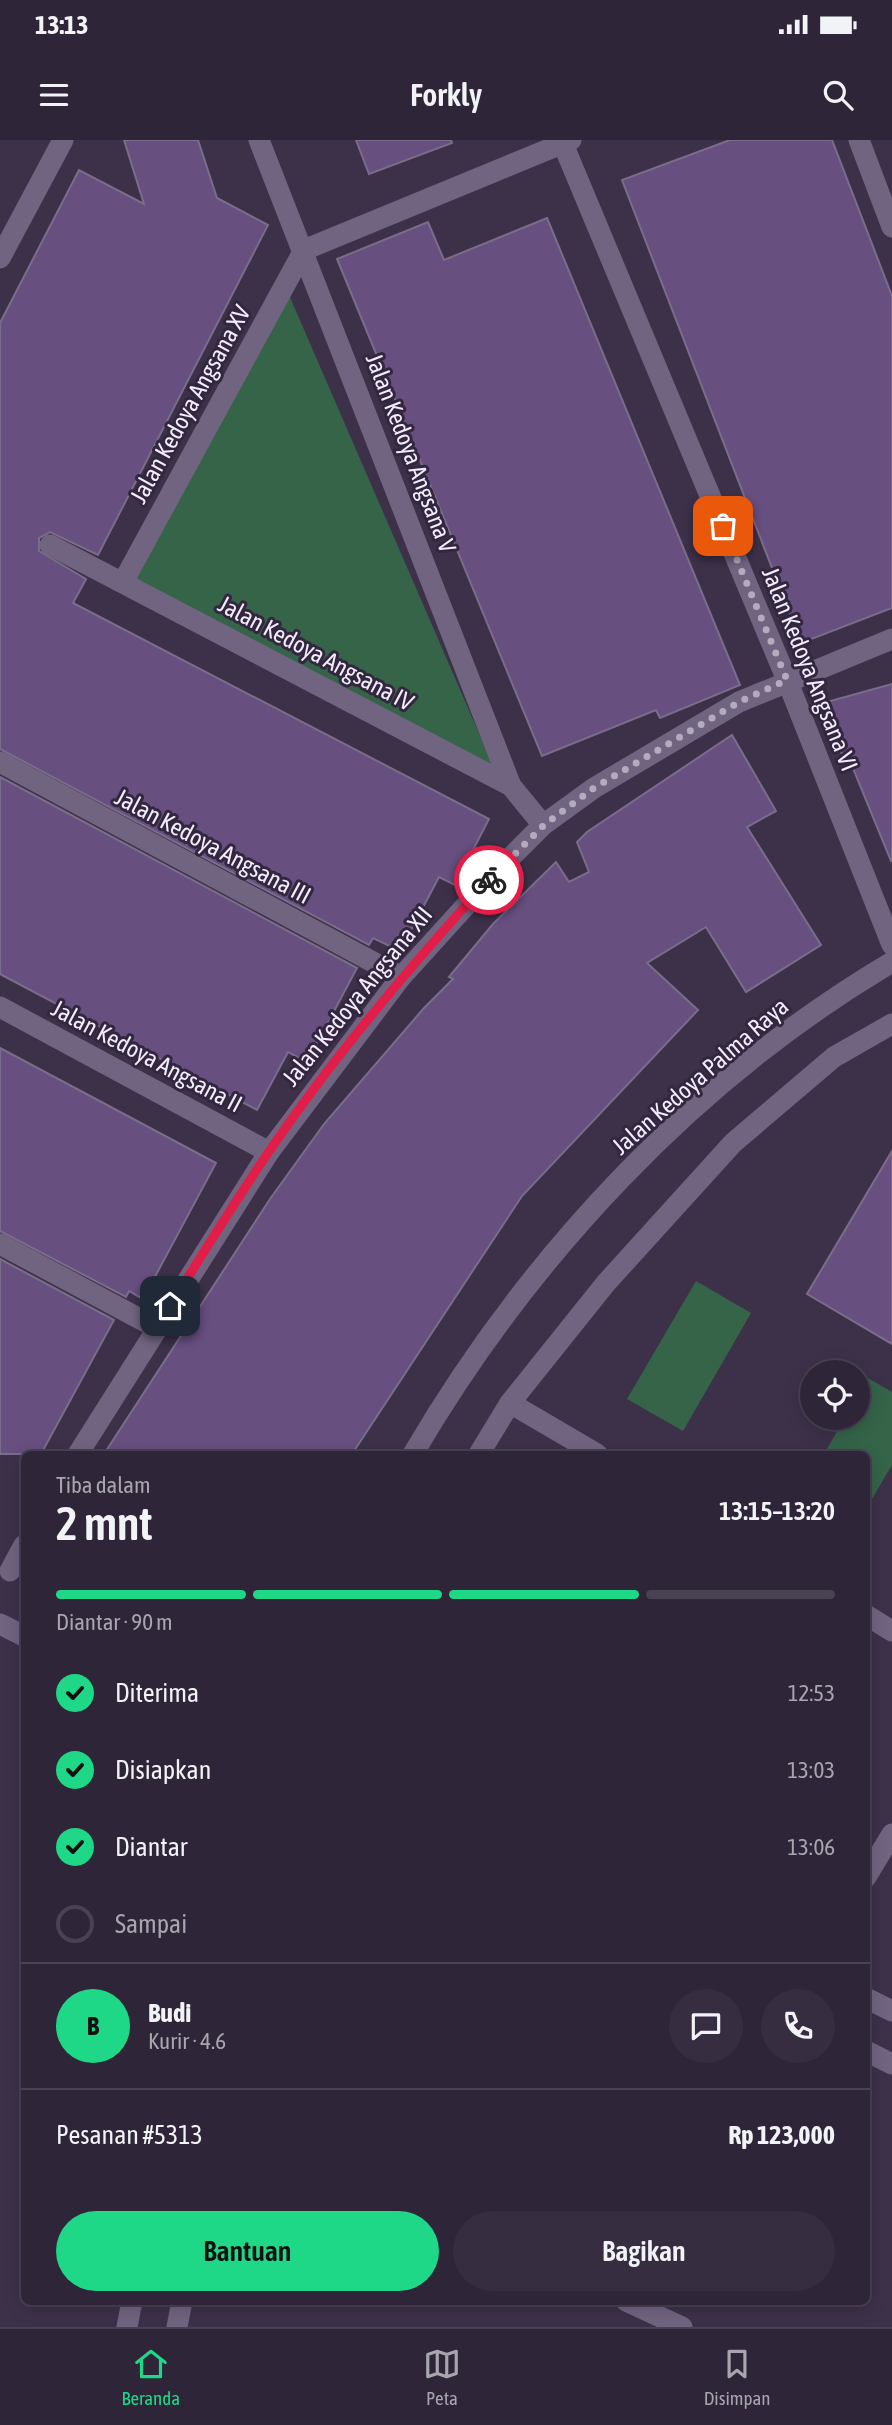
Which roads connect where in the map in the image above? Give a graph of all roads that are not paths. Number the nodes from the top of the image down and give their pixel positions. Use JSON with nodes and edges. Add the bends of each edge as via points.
{"nodes":[{"id":1,"x":63,"y":140,"type":"edge"},
{"id":2,"x":258,"y":140,"type":"edge"},
{"id":3,"x":859,"y":140,"type":"edge"},
{"id":4,"x":567,"y":142,"type":"edge"},
{"id":5,"x":892,"y":227,"type":"edge"},
{"id":6,"x":304,"y":250,"type":"junction"},
{"id":7,"x":0,"y":258,"type":"edge"},
{"id":8,"x":50,"y":545,"type":"dead end"},
{"id":9,"x":123,"y":582,"type":"junction"},
{"id":10,"x":892,"y":639,"type":"edge"},
{"id":11,"x":787,"y":680,"type":"junction"},
{"id":12,"x":0,"y":762,"type":"edge"},
{"id":13,"x":511,"y":786,"type":"junction"},
{"id":14,"x":544,"y":825,"type":"junction"},
{"id":15,"x":892,"y":945,"type":"edge"},
{"id":16,"x":892,"y":962,"type":"edge"},
{"id":17,"x":401,"y":977,"type":"junction"},
{"id":18,"x":0,"y":1007,"type":"edge"},
{"id":19,"x":892,"y":1024,"type":"edge"},
{"id":20,"x":269,"y":1152,"type":"junction"},
{"id":21,"x":0,"y":1244,"type":"edge"},
{"id":22,"x":155,"y":1327,"type":"junction"},
{"id":23,"x":510,"y":1403,"type":"junction"},
{"id":24,"x":80,"y":1451,"type":"edge"},
{"id":25,"x":415,"y":1451,"type":"edge"},
{"id":26,"x":481,"y":1451,"type":"edge"},
{"id":27,"x":592,"y":1451,"type":"edge"},
{"id":28,"x":21,"y":1552,"type":"edge"},
{"id":29,"x":12,"y":1571,"type":"edge"},
{"id":30,"x":870,"y":1617,"type":"edge"},
{"id":31,"x":0,"y":1624,"type":"edge"},
{"id":32,"x":892,"y":1631,"type":"edge"},
{"id":33,"x":21,"y":1634,"type":"edge"},
{"id":34,"x":892,"y":1834,"type":"edge"},
{"id":35,"x":870,"y":1870,"type":"edge"},
{"id":36,"x":870,"y":2000,"type":"edge"},
{"id":37,"x":892,"y":2011,"type":"edge"},
{"id":38,"x":870,"y":2053,"type":"edge"},
{"id":39,"x":892,"y":2064,"type":"edge"},
{"id":40,"x":131,"y":2305,"type":"edge"},
{"id":41,"x":181,"y":2305,"type":"edge"},
{"id":42,"x":635,"y":2305,"type":"edge"},
{"id":43,"x":127,"y":2327,"type":"edge"},
{"id":44,"x":177,"y":2327,"type":"edge"},
{"id":45,"x":682,"y":2327,"type":"edge"}],
"edges":[{"from":1,"to":7,"type":"street"},
{"from":2,"to":6,"type":"street","name":"Jalan Kedoya Angsana V"},
{"from":3,"to":5,"type":"street"},
{"from":4,"to":6,"type":"street"},
{"from":4,"to":11,"type":"street","name":"Jalan Kedoya Angsana VI"},
{"from":6,"to":9,"type":"street","name":"Jalan Kedoya Angsana XV"},
{"from":6,"to":13,"type":"street","name":"Jalan Kedoya Angsana V"},
{"from":8,"to":9,"type":"street","name":"Jalan Kedoya Angsana IV"},
{"from":9,"to":13,"type":"street","name":"Jalan Kedoya Angsana IV"},
{"from":10,"to":11,"type":"street","name":"Jalan Kedoya Angsana XII"},
{"from":11,"to":14,"type":"street","name":"Jalan Kedoya Angsana XII","via":[[739,702],[627,768]]},
{"from":11,"to":15,"type":"street","name":"Jalan Kedoya Angsana VI"},
{"from":12,"to":17,"type":"street","name":"Jalan Kedoya Angsana III"},
{"from":13,"to":14,"type":"street","name":"Jalan Kedoya Angsana IV"},
{"from":14,"to":17,"type":"street","name":"Jalan Kedoya Angsana XII"},
{"from":16,"to":25,"type":"street","name":"Jalan Kedoya Palma Raya","via":[[838,993],[748,1062],[652,1146],[556,1250],[444,1401]]},
{"from":17,"to":20,"type":"street","name":"Jalan Kedoya Angsana XII"},
{"from":18,"to":20,"type":"street","name":"Jalan Kedoya Angsana II"},
{"from":19,"to":23,"type":"street","via":[[834,1057],[733,1143],[606,1283]]},
{"from":20,"to":22,"type":"street","name":"Jalan Kedoya Angsana XII"},
{"from":21,"to":22,"type":"street"},
{"from":22,"to":24,"type":"street","name":"Jalan Kedoya Angsana XII"},
{"from":23,"to":26,"type":"street"},
{"from":23,"to":27,"type":"street"},
{"from":28,"to":29,"type":"street"},
{"from":30,"to":32,"type":"street"},
{"from":31,"to":33,"type":"street"},
{"from":34,"to":35,"type":"street"},
{"from":36,"to":37,"type":"street"},
{"from":38,"to":39,"type":"street"},
{"from":40,"to":43,"type":"street"},
{"from":41,"to":44,"type":"street"},
{"from":42,"to":45,"type":"street"}]}
